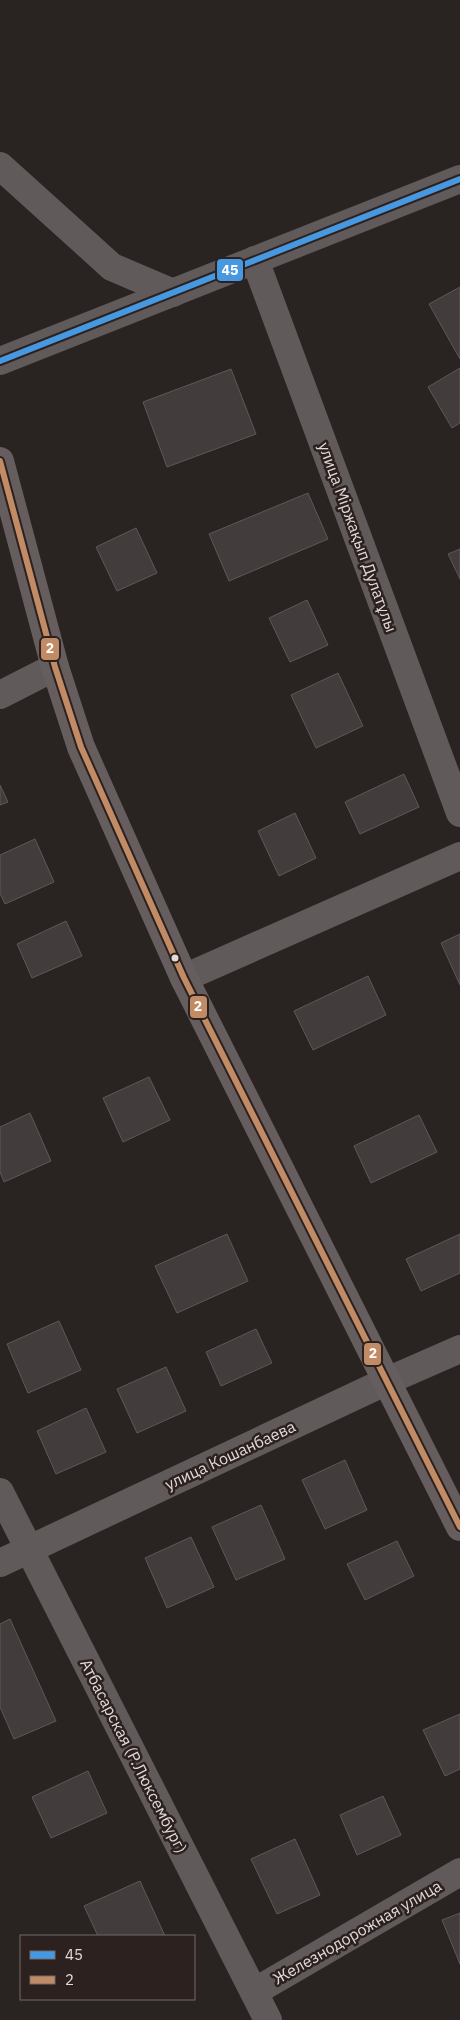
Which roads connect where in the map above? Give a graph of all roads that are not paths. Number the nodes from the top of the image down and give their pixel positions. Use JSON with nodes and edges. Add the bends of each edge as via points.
{"nodes":[{"id":1,"x":0,"y":166,"type":"edge"},
{"id":2,"x":460,"y":179,"type":"edge"},
{"id":3,"x":255,"y":260,"type":"junction"},
{"id":4,"x":173,"y":294,"type":"junction"},
{"id":5,"x":0,"y":361,"type":"edge"},
{"id":6,"x":0,"y":462,"type":"edge"},
{"id":7,"x":55,"y":667,"type":"junction"},
{"id":8,"x":0,"y":695,"type":"edge"},
{"id":9,"x":460,"y":813,"type":"edge"},
{"id":10,"x":460,"y":856,"type":"edge"},
{"id":11,"x":184,"y":978,"type":"junction"},
{"id":12,"x":460,"y":1349,"type":"edge"},
{"id":13,"x":386,"y":1381,"type":"junction"},
{"id":14,"x":0,"y":1492,"type":"edge"},
{"id":15,"x":460,"y":1527,"type":"edge"},
{"id":16,"x":30,"y":1550,"type":"junction"},
{"id":17,"x":0,"y":1563,"type":"edge"},
{"id":18,"x":460,"y":1872,"type":"edge"},
{"id":19,"x":254,"y":1992,"type":"junction"},
{"id":20,"x":268,"y":2020,"type":"edge"}],
"edges":[{"from":1,"to":4,"type":"street","via":[[112,267]]},
{"from":2,"to":3,"type":"street"},
{"from":3,"to":4,"type":"street"},
{"from":3,"to":9,"type":"street","name":"улица Міржақып Дулатұлы"},
{"from":4,"to":5,"type":"street"},
{"from":6,"to":7,"type":"main road"},
{"from":7,"to":8,"type":"street"},
{"from":7,"to":11,"type":"main road","via":[[81,747]]},
{"from":10,"to":11,"type":"street"},
{"from":11,"to":13,"type":"main road"},
{"from":12,"to":13,"type":"street","name":"улица Кошанбаева"},
{"from":13,"to":15,"type":"main road"},
{"from":13,"to":16,"type":"street","name":"улица Кошанбаева"},
{"from":14,"to":16,"type":"street","name":"Атбасарская (Р.Люксембург)"},
{"from":16,"to":17,"type":"street","name":"улица Кошанбаева"},
{"from":16,"to":19,"type":"street","name":"Атбасарская (Р.Люксембург)"},
{"from":18,"to":19,"type":"street","name":"Железнодорожная улица"},
{"from":19,"to":20,"type":"street","name":"Атбасарская (Р.Люксембург)"}]}
